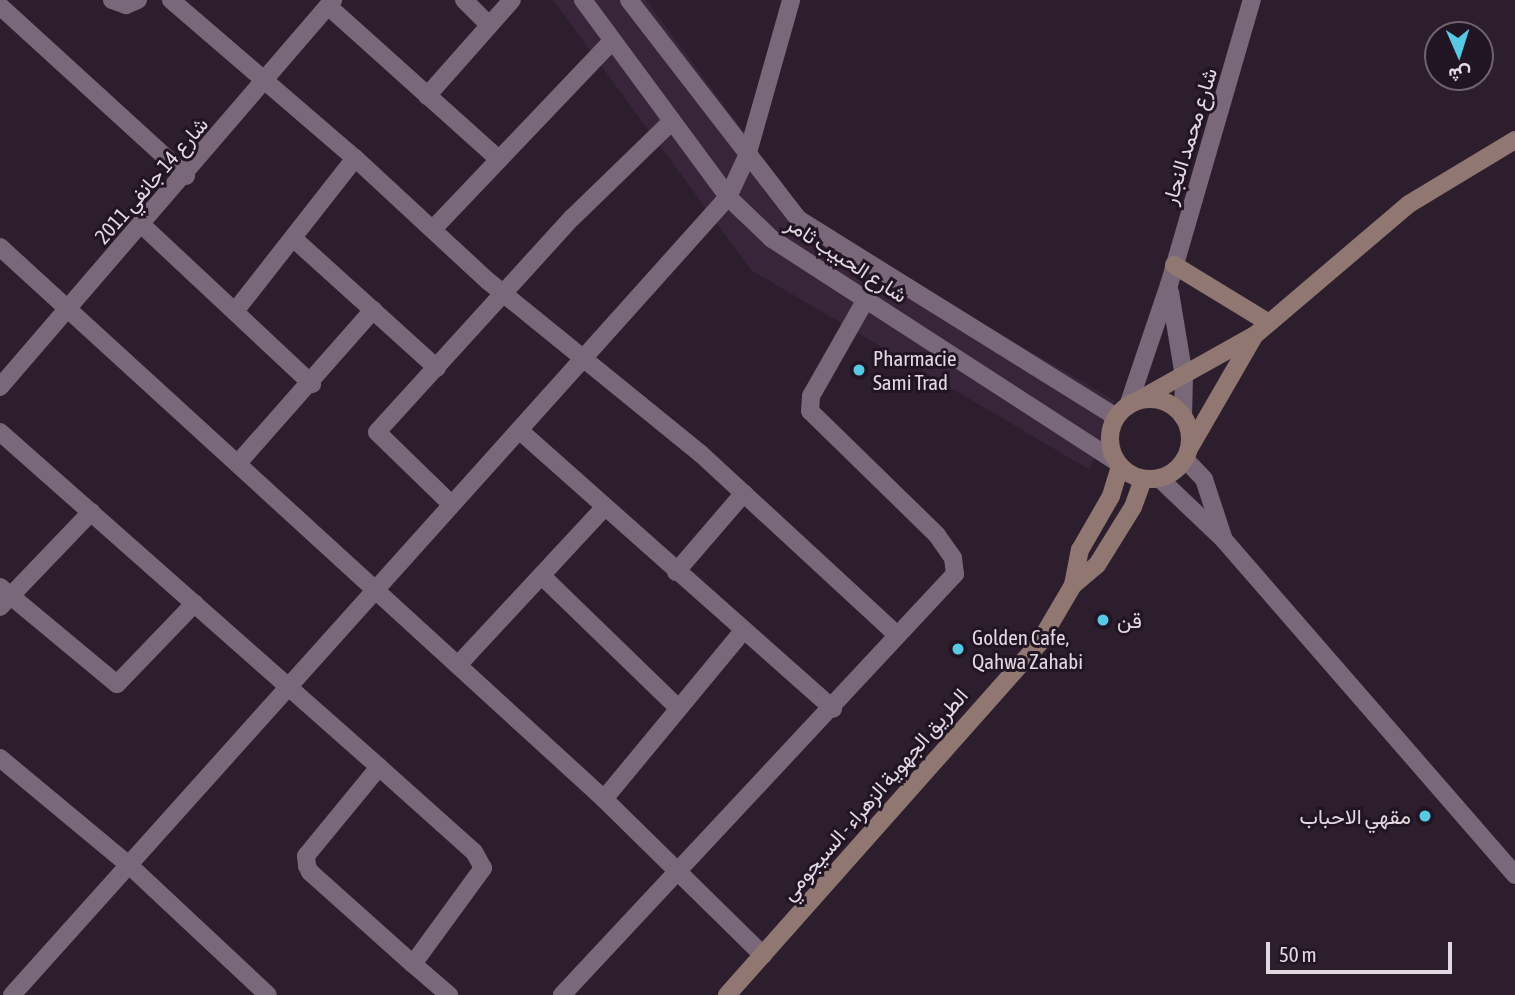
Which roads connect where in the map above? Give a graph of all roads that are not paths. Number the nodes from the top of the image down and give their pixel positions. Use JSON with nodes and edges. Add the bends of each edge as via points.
{"nodes":[{"id":1,"x":112,"y":0,"type":"edge"},
{"id":2,"x":138,"y":0,"type":"edge"},
{"id":3,"x":171,"y":0,"type":"edge"},
{"id":4,"x":464,"y":0,"type":"edge"},
{"id":5,"x":512,"y":0,"type":"edge"},
{"id":6,"x":583,"y":0,"type":"edge"},
{"id":7,"x":629,"y":0,"type":"edge"},
{"id":8,"x":791,"y":0,"type":"edge"},
{"id":9,"x":1252,"y":0,"type":"edge"},
{"id":10,"x":330,"y":3,"type":"edge"},
{"id":11,"x":0,"y":6,"type":"edge"},
{"id":12,"x":489,"y":25,"type":"junction"},
{"id":13,"x":612,"y":41,"type":"junction"},
{"id":14,"x":265,"y":83,"type":"junction"},
{"id":15,"x":427,"y":96,"type":"junction"},
{"id":16,"x":672,"y":121,"type":"junction"},
{"id":17,"x":1515,"y":140,"type":"edge"},
{"id":18,"x":747,"y":156,"type":"junction"},
{"id":19,"x":496,"y":157,"type":"junction"},
{"id":20,"x":355,"y":158,"type":"junction"},
{"id":21,"x":186,"y":176,"type":"junction"},
{"id":22,"x":728,"y":197,"type":"junction"},
{"id":23,"x":142,"y":225,"type":"junction"},
{"id":24,"x":433,"y":229,"type":"junction"},
{"id":25,"x":293,"y":238,"type":"junction"},
{"id":26,"x":0,"y":247,"type":"edge"},
{"id":27,"x":1174,"y":265,"type":"junction"},
{"id":28,"x":1169,"y":285,"type":"junction"},
{"id":29,"x":503,"y":293,"type":"junction"},
{"id":30,"x":866,"y":299,"type":"junction"},
{"id":31,"x":70,"y":306,"type":"junction"},
{"id":32,"x":236,"y":310,"type":"junction"},
{"id":33,"x":373,"y":310,"type":"junction"},
{"id":34,"x":1269,"y":323,"type":"junction"},
{"id":35,"x":1255,"y":335,"type":"junction"},
{"id":36,"x":583,"y":359,"type":"junction"},
{"id":37,"x":437,"y":368,"type":"junction"},
{"id":38,"x":1184,"y":377,"type":"junction"},
{"id":39,"x":312,"y":384,"type":"junction"},
{"id":40,"x":0,"y":387,"type":"edge"},
{"id":41,"x":1126,"y":409,"type":"junction"},
{"id":42,"x":1183,"y":417,"type":"junction"},
{"id":43,"x":519,"y":430,"type":"junction"},
{"id":44,"x":0,"y":432,"type":"edge"},
{"id":45,"x":1188,"y":453,"type":"junction"},
{"id":46,"x":239,"y":463,"type":"junction"},
{"id":47,"x":1119,"y":464,"type":"junction"},
{"id":48,"x":1151,"y":479,"type":"junction"},
{"id":49,"x":744,"y":493,"type":"junction"},
{"id":50,"x":451,"y":504,"type":"junction"},
{"id":51,"x":604,"y":508,"type":"junction"},
{"id":52,"x":91,"y":512,"type":"junction"},
{"id":53,"x":1224,"y":540,"type":"junction"},
{"id":54,"x":676,"y":572,"type":"junction"},
{"id":55,"x":543,"y":577,"type":"junction"},
{"id":56,"x":1073,"y":585,"type":"junction"},
{"id":57,"x":374,"y":589,"type":"junction"},
{"id":58,"x":4,"y":597,"type":"edge"},
{"id":59,"x":195,"y":603,"type":"junction"},
{"id":60,"x":743,"y":631,"type":"junction"},
{"id":61,"x":897,"y":635,"type":"junction"},
{"id":62,"x":458,"y":666,"type":"junction"},
{"id":63,"x":288,"y":687,"type":"junction"},
{"id":64,"x":677,"y":707,"type":"junction"},
{"id":65,"x":833,"y":709,"type":"junction"},
{"id":66,"x":0,"y":758,"type":"edge"},
{"id":67,"x":379,"y":766,"type":"junction"},
{"id":68,"x":604,"y":799,"type":"junction"},
{"id":69,"x":129,"y":865,"type":"junction"},
{"id":70,"x":676,"y":868,"type":"junction"},
{"id":71,"x":1515,"y":874,"type":"edge"},
{"id":72,"x":763,"y":955,"type":"junction"},
{"id":73,"x":413,"y":964,"type":"junction"},
{"id":74,"x":12,"y":995,"type":"edge"},
{"id":75,"x":268,"y":995,"type":"edge"},
{"id":76,"x":449,"y":995,"type":"edge"},
{"id":77,"x":562,"y":995,"type":"edge"},
{"id":78,"x":727,"y":995,"type":"edge"}],
"edges":[{"from":1,"to":2,"type":"street","via":[[126,5]]},
{"from":3,"to":14,"type":"street"},
{"from":4,"to":12,"type":"street"},
{"from":5,"to":12,"type":"street"},
{"from":6,"to":13,"type":"street","name":"شارع الحبيب ثامر"},
{"from":7,"to":18,"type":"street","name":"شارع الحبيب ثامر"},
{"from":8,"to":18,"type":"street"},
{"from":9,"to":27,"type":"street","name":"شارع محمد النجار"},
{"from":10,"to":14,"type":"street","name":"شارع 14 جانفي 2011"},
{"from":10,"to":15,"type":"street"},
{"from":11,"to":21,"type":"street"},
{"from":12,"to":15,"type":"street"},
{"from":13,"to":16,"type":"street","name":"شارع الحبيب ثامر"},
{"from":13,"to":19,"type":"street"},
{"from":14,"to":20,"type":"street"},
{"from":14,"to":21,"type":"street","name":"شارع 14 جانفي 2011"},
{"from":15,"to":19,"type":"street"},
{"from":16,"to":22,"type":"street","name":"شارع الحبيب ثامر"},
{"from":16,"to":29,"type":"street"},
{"from":17,"to":34,"type":"main road","via":[[1409,204]]},
{"from":18,"to":22,"type":"street"},
{"from":18,"to":41,"type":"street","name":"شارع الحبيب ثامر","via":[[798,219]]},
{"from":19,"to":24,"type":"street"},
{"from":20,"to":24,"type":"street"},
{"from":20,"to":25,"type":"street"},
{"from":21,"to":23,"type":"street","name":"شارع 14 جانفي 2011"},
{"from":22,"to":30,"type":"street","name":"شارع الحبيب ثامر","via":[[772,239]]},
{"from":22,"to":36,"type":"street"},
{"from":23,"to":31,"type":"street","name":"شارع 14 جانفي 2011"},
{"from":23,"to":32,"type":"street"},
{"from":24,"to":29,"type":"street"},
{"from":25,"to":32,"type":"street"},
{"from":25,"to":33,"type":"street"},
{"from":26,"to":31,"type":"street"},
{"from":27,"to":28,"type":"street","name":"شارع محمد النجار"},
{"from":27,"to":34,"type":"main road"},
{"from":28,"to":38,"type":"street"},
{"from":28,"to":41,"type":"street","name":"شارع محمد النجار"},
{"from":29,"to":36,"type":"street"},
{"from":29,"to":37,"type":"street"},
{"from":30,"to":47,"type":"street","name":"شارع الحبيب ثامر"},
{"from":30,"to":61,"type":"street","via":[[809,403],[828,431],[937,535],[956,564],[952,579]]},
{"from":31,"to":40,"type":"street","name":"شارع 14 جانفي 2011"},
{"from":31,"to":46,"type":"street"},
{"from":32,"to":39,"type":"street"},
{"from":33,"to":37,"type":"street"},
{"from":33,"to":39,"type":"street"},
{"from":34,"to":35,"type":"main road"},
{"from":35,"to":38,"type":"main road"},
{"from":35,"to":45,"type":"main road"},
{"from":36,"to":43,"type":"street"},
{"from":36,"to":49,"type":"street"},
{"from":37,"to":50,"type":"street","via":[[377,432]]},
{"from":38,"to":41,"type":"main road"},
{"from":38,"to":42,"type":"street"},
{"from":39,"to":46,"type":"street"},
{"from":41,"to":42,"type":"main road","via":[[1162,401]]},
{"from":41,"to":47,"type":"main road","via":[[1110,440]]},
{"from":42,"to":45,"type":"main road"},
{"from":43,"to":50,"type":"street"},
{"from":43,"to":51,"type":"street"},
{"from":44,"to":52,"type":"street"},
{"from":45,"to":48,"type":"main road"},
{"from":45,"to":53,"type":"street","via":[[1204,479]]},
{"from":46,"to":57,"type":"street"},
{"from":47,"to":48,"type":"main road"},
{"from":47,"to":56,"type":"main road","name":"الطريق الجهوية الزهراء - السيجومي","via":[[1111,496],[1080,550]]},
{"from":48,"to":53,"type":"street"},
{"from":48,"to":56,"type":"main road","name":"الطريق الجهوية الزهراء - السيجومي","via":[[1097,565]]},
{"from":49,"to":54,"type":"street"},
{"from":49,"to":61,"type":"street"},
{"from":50,"to":57,"type":"street"},
{"from":51,"to":54,"type":"street"},
{"from":51,"to":55,"type":"street"},
{"from":52,"to":58,"type":"street"},
{"from":52,"to":59,"type":"street"},
{"from":53,"to":71,"type":"street"},
{"from":54,"to":60,"type":"street"},
{"from":55,"to":62,"type":"street"},
{"from":55,"to":64,"type":"street"},
{"from":56,"to":72,"type":"main road","name":"الطريق الجهوية الزهراء - السيجومي","via":[[1039,643]]},
{"from":57,"to":62,"type":"street"},
{"from":57,"to":63,"type":"street"},
{"from":58,"to":59,"type":"street","via":[[117,684]]},
{"from":59,"to":63,"type":"street"},
{"from":60,"to":64,"type":"street"},
{"from":60,"to":65,"type":"street"},
{"from":61,"to":65,"type":"street"},
{"from":62,"to":68,"type":"street"},
{"from":63,"to":67,"type":"street"},
{"from":63,"to":69,"type":"street"},
{"from":64,"to":68,"type":"street"},
{"from":65,"to":70,"type":"street"},
{"from":66,"to":69,"type":"street"},
{"from":67,"to":73,"type":"street","via":[[474,852],[483,868]]},
{"from":67,"to":73,"type":"street","via":[[306,856],[307,866]]},
{"from":68,"to":70,"type":"street"},
{"from":69,"to":74,"type":"street"},
{"from":69,"to":75,"type":"street"},
{"from":70,"to":72,"type":"street"},
{"from":70,"to":77,"type":"street"},
{"from":72,"to":78,"type":"main road","name":"الطريق الجهوية الزهراء - السيجومي"},
{"from":73,"to":76,"type":"street"}]}
